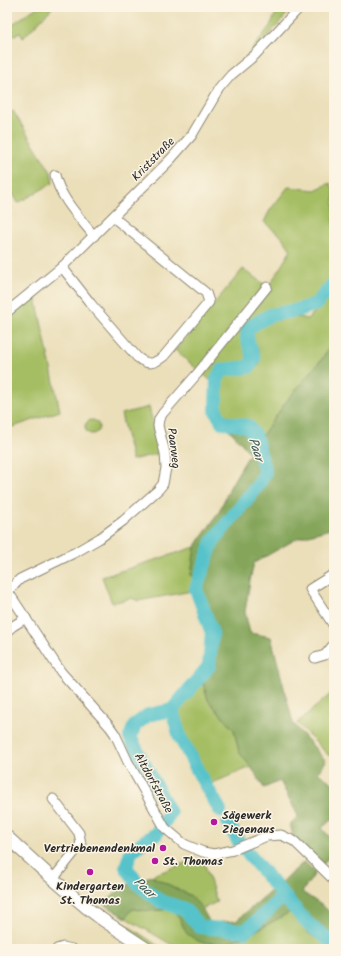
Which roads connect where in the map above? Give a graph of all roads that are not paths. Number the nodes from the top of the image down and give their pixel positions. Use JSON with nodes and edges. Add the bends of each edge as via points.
{"nodes":[{"id":1,"x":300,"y":7,"type":"edge"},
{"id":2,"x":55,"y":175,"type":"dead end"},
{"id":3,"x":113,"y":217,"type":"junction"},
{"id":4,"x":94,"y":236,"type":"junction"},
{"id":5,"x":62,"y":267,"type":"junction"},
{"id":6,"x":267,"y":287,"type":"dead end"},
{"id":7,"x":7,"y":312,"type":"edge"},
{"id":8,"x":334,"y":574,"type":"edge"},
{"id":9,"x":7,"y":590,"type":"edge"},
{"id":10,"x":26,"y":618,"type":"junction"},
{"id":11,"x":334,"y":626,"type":"edge"},
{"id":12,"x":7,"y":631,"type":"edge"},
{"id":13,"x":334,"y":644,"type":"edge"},
{"id":14,"x":315,"y":658,"type":"dead end"},
{"id":15,"x":53,"y":800,"type":"dead end"},
{"id":16,"x":7,"y":837,"type":"edge"},
{"id":17,"x":53,"y":879,"type":"junction"},
{"id":18,"x":334,"y":880,"type":"edge"},
{"id":19,"x":58,"y":949,"type":"edge"},
{"id":20,"x":72,"y":949,"type":"edge"},
{"id":21,"x":147,"y":949,"type":"edge"}],
"edges":[{"from":1,"to":3,"type":"street","name":"Kriststraße","via":[[255,55],[219,88],[192,135]]},
{"from":2,"to":4,"type":"street","via":[[68,204]]},
{"from":3,"to":4,"type":"street","name":"Kriststraße"},
{"from":3,"to":5,"type":"street","via":[[206,293],[209,302],[164,356],[157,362],[150,363],[143,362],[137,357]]},
{"from":4,"to":5,"type":"street","name":"Kriststraße"},
{"from":5,"to":7,"type":"street","name":"Kriststraße"},
{"from":6,"to":9,"type":"street","name":"Paarweg","via":[[163,413],[158,426],[166,468],[163,484],[158,490],[100,538],[20,579]]},
{"from":8,"to":11,"type":"street","via":[[310,589]]},
{"from":9,"to":10,"type":"street","name":"Altdorfstraße"},
{"from":10,"to":12,"type":"street"},
{"from":10,"to":18,"type":"street","name":"Altdorfstraße","via":[[61,672],[115,734],[165,828],[184,844],[214,854],[233,850],[267,836],[281,835],[294,842]]},
{"from":13,"to":14,"type":"street","via":[[325,655]]},
{"from":15,"to":17,"type":"street","via":[[80,833],[81,844]]},
{"from":16,"to":17,"type":"main road"},
{"from":17,"to":21,"type":"main road","via":[[103,920]]},
{"from":19,"to":20,"type":"street"}]}
